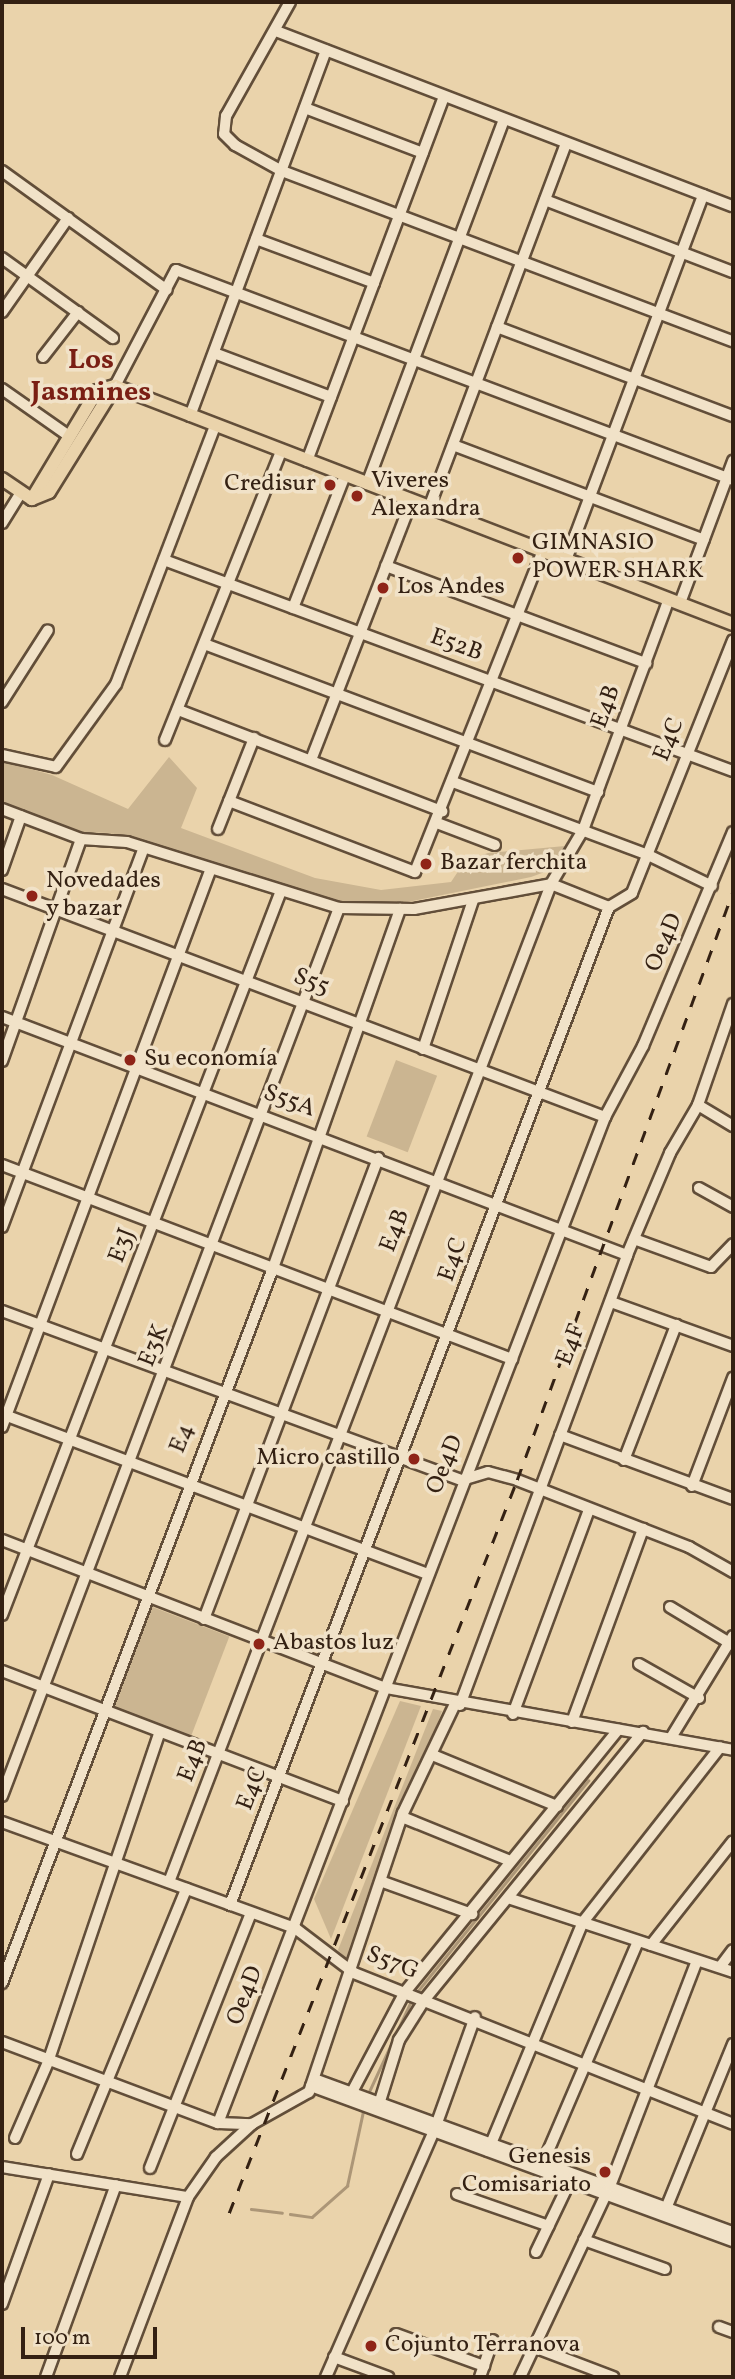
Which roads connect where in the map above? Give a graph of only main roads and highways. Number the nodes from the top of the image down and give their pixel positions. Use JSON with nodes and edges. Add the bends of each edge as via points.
{"nodes":[{"id":1,"x":115,"y":386,"type":"junction"},
{"id":2,"x":2,"y":479,"type":"edge"},
{"id":3,"x":27,"y":496,"type":"junction"},
{"id":4,"x":733,"y":624,"type":"edge"}],
"edges":[{"from":1,"to":3,"type":"main road","via":[[97,391]]},
{"from":1,"to":3,"type":"main road","via":[[49,492]]},
{"from":1,"to":4,"type":"main road"},
{"from":2,"to":3,"type":"main road"}]}
